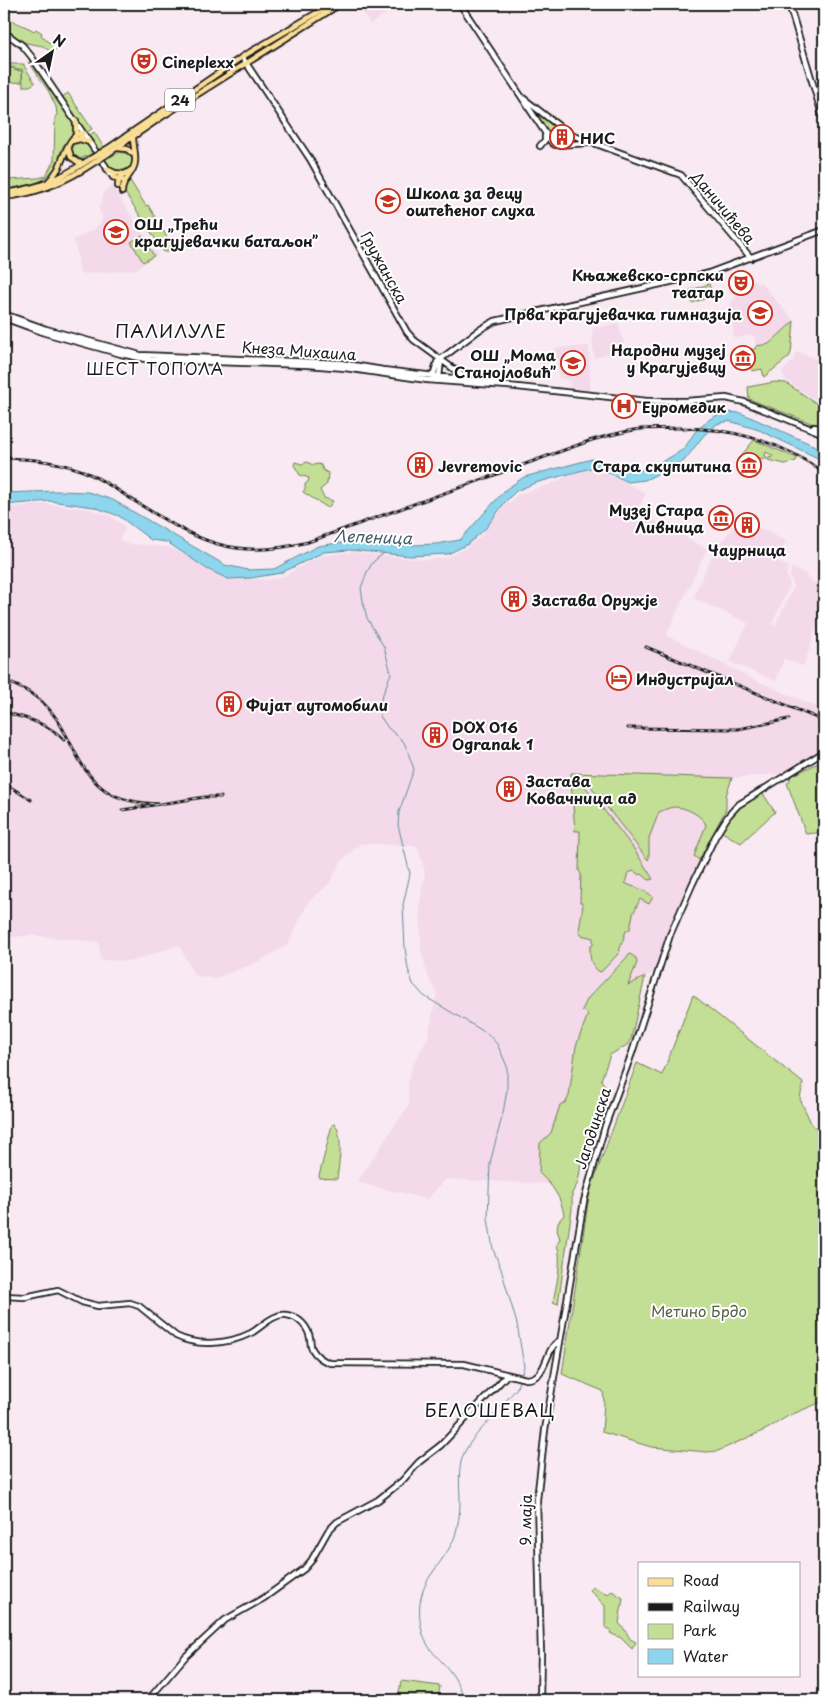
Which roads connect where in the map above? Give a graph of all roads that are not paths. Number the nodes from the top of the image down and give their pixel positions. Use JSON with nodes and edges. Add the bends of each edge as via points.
{"nodes":[{"id":1,"x":332,"y":4,"type":"edge"},
{"id":2,"x":340,"y":4,"type":"edge"},
{"id":3,"x":460,"y":4,"type":"edge"},
{"id":4,"x":789,"y":4,"type":"edge"},
{"id":5,"x":4,"y":32,"type":"edge"},
{"id":6,"x":242,"y":57,"type":"junction"},
{"id":7,"x":246,"y":62,"type":"junction"},
{"id":8,"x":532,"y":109,"type":"junction"},
{"id":9,"x":76,"y":121,"type":"junction"},
{"id":10,"x":824,"y":121,"type":"edge"},
{"id":11,"x":83,"y":133,"type":"junction"},
{"id":12,"x":76,"y":134,"type":"junction"},
{"id":13,"x":545,"y":134,"type":"junction"},
{"id":14,"x":133,"y":137,"type":"junction"},
{"id":15,"x":577,"y":138,"type":"junction"},
{"id":16,"x":80,"y":139,"type":"junction"},
{"id":17,"x":72,"y":141,"type":"junction"},
{"id":18,"x":89,"y":142,"type":"junction"},
{"id":19,"x":592,"y":143,"type":"junction"},
{"id":20,"x":579,"y":144,"type":"junction"},
{"id":21,"x":540,"y":146,"type":"dead end"},
{"id":22,"x":68,"y":147,"type":"junction"},
{"id":23,"x":116,"y":148,"type":"junction"},
{"id":24,"x":108,"y":151,"type":"junction"},
{"id":25,"x":135,"y":157,"type":"junction"},
{"id":26,"x":94,"y":160,"type":"junction"},
{"id":27,"x":83,"y":164,"type":"junction"},
{"id":28,"x":107,"y":169,"type":"junction"},
{"id":29,"x":126,"y":175,"type":"junction"},
{"id":30,"x":113,"y":177,"type":"joint"},
{"id":31,"x":46,"y":184,"type":"junction"},
{"id":32,"x":122,"y":192,"type":"dead end"},
{"id":33,"x":4,"y":193,"type":"edge"},
{"id":34,"x":4,"y":197,"type":"edge"},
{"id":35,"x":824,"y":230,"type":"edge"},
{"id":36,"x":750,"y":258,"type":"junction"},
{"id":37,"x":4,"y":314,"type":"edge"},
{"id":38,"x":4,"y":318,"type":"edge"},
{"id":39,"x":441,"y":360,"type":"junction"},
{"id":40,"x":433,"y":378,"type":"junction"},
{"id":41,"x":439,"y":379,"type":"junction"},
{"id":42,"x":467,"y":379,"type":"junction"},
{"id":43,"x":508,"y":386,"type":"junction"},
{"id":44,"x":806,"y":426,"type":"junction"},
{"id":45,"x":824,"y":428,"type":"edge"},
{"id":46,"x":824,"y":434,"type":"edge"},
{"id":47,"x":824,"y":467,"type":"edge"},
{"id":48,"x":824,"y":478,"type":"edge"},
{"id":49,"x":824,"y":752,"type":"edge"},
{"id":50,"x":4,"y":1296,"type":"edge"},
{"id":51,"x":559,"y":1341,"type":"junction"},
{"id":52,"x":498,"y":1372,"type":"junction"},
{"id":53,"x":507,"y":1375,"type":"junction"},
{"id":54,"x":499,"y":1382,"type":"junction"},
{"id":55,"x":148,"y":1700,"type":"edge"},
{"id":56,"x":540,"y":1700,"type":"edge"}],
"edges":[{"from":1,"to":6,"type":"main road","number":"24"},
{"from":2,"to":7,"type":"main road","number":"24"},
{"from":3,"to":8,"type":"street","name":"Даничићева"},
{"from":4,"to":10,"type":"street"},
{"from":5,"to":9,"type":"street","via":[[27,50]]},
{"from":6,"to":7,"type":"street","name":"Гружанска"},
{"from":6,"to":24,"type":"main road","number":"24"},
{"from":7,"to":14,"type":"main road","number":"24"},
{"from":7,"to":39,"type":"street","name":"Гружанска","via":[[310,160],[407,332]]},
{"from":8,"to":13,"type":"street","name":"Даничићева"},
{"from":8,"to":15,"type":"street","name":"Даничићева"},
{"from":9,"to":11,"type":"street"},
{"from":9,"to":12,"type":"main road"},
{"from":11,"to":12,"type":"main road"},
{"from":11,"to":16,"type":"main road"},
{"from":11,"to":18,"type":"street"},
{"from":12,"to":17,"type":"main road"},
{"from":13,"to":20,"type":"street","name":"Даничићева","via":[[554,145]]},
{"from":13,"to":21,"type":"street"},
{"from":14,"to":23,"type":"main road","number":"24"},
{"from":14,"to":25,"type":"main road"},
{"from":15,"to":19,"type":"street","name":"Даничићева"},
{"from":15,"to":20,"type":"street","via":[[581,141]]},
{"from":16,"to":17,"type":"main road"},
{"from":16,"to":18,"type":"main road"},
{"from":17,"to":22,"type":"main road"},
{"from":18,"to":28,"type":"street"},
{"from":19,"to":20,"type":"street","name":"Даничићева"},
{"from":19,"to":36,"type":"street","name":"Даничићева","via":[[681,175]]},
{"from":22,"to":27,"type":"main road","via":[[71,158]]},
{"from":22,"to":31,"type":"main road","via":[[59,168]]},
{"from":23,"to":24,"type":"main road","number":"24"},
{"from":23,"to":25,"type":"main road","via":[[127,149]]},
{"from":24,"to":26,"type":"main road","number":"24","bridge":true},
{"from":25,"to":29,"type":"main road","via":[[135,164]]},
{"from":26,"to":27,"type":"main road","number":"24"},
{"from":26,"to":34,"type":"main road","number":"24","via":[[50,187]]},
{"from":27,"to":31,"type":"main road","number":"24"},
{"from":28,"to":29,"type":"main road"},
{"from":28,"to":30,"type":"street"},
{"from":29,"to":30,"type":"main road","via":[[118,183]]},
{"from":29,"to":32,"type":"main road"},
{"from":31,"to":33,"type":"main road","number":"24"},
{"from":35,"to":36,"type":"street"},
{"from":36,"to":39,"type":"street","via":[[703,275],[499,320],[479,330]]},
{"from":37,"to":40,"type":"street","name":"Кнеза Михаила","via":[[140,355],[340,363]]},
{"from":38,"to":40,"type":"street","name":"Кнеза Михаила","via":[[45,333],[142,359],[308,365]]},
{"from":39,"to":40,"type":"street","via":[[436,363]]},
{"from":39,"to":41,"type":"street"},
{"from":39,"to":42,"type":"street","name":"Гружанска"},
{"from":40,"to":41,"type":"street","name":"Кнеза Михаила"},
{"from":41,"to":42,"type":"street","name":"Кнеза Михаила"},
{"from":41,"to":43,"type":"street","name":"Кнеза Михаила"},
{"from":42,"to":43,"type":"street","name":"Кнеза Михаила"},
{"from":43,"to":44,"type":"street","name":"Кнеза Михаила","via":[[647,402],[726,398],[746,402]]},
{"from":44,"to":45,"type":"street"},
{"from":44,"to":46,"type":"street","name":"Кнеза Михаила"},
{"from":47,"to":48,"type":"street"},
{"from":49,"to":51,"type":"street","name":"Јагодинска","via":[[731,812],[690,889],[673,929],[590,1173]]},
{"from":50,"to":52,"type":"street","via":[[31,1297],[58,1290],[98,1306],[130,1303],[139,1306],[176,1336],[197,1343],[239,1338],[284,1314],[293,1316],[302,1324],[309,1333],[316,1354],[330,1363],[464,1364]]},
{"from":51,"to":53,"type":"street","via":[[539,1373],[532,1378]]},
{"from":51,"to":56,"type":"street","name":"9. маја","via":[[537,1500]]},
{"from":52,"to":53,"type":"street"},
{"from":52,"to":54,"type":"street"},
{"from":53,"to":54,"type":"street"},
{"from":54,"to":55,"type":"street","via":[[402,1481],[378,1500],[337,1522],[304,1570],[225,1620],[186,1656]]}]}
